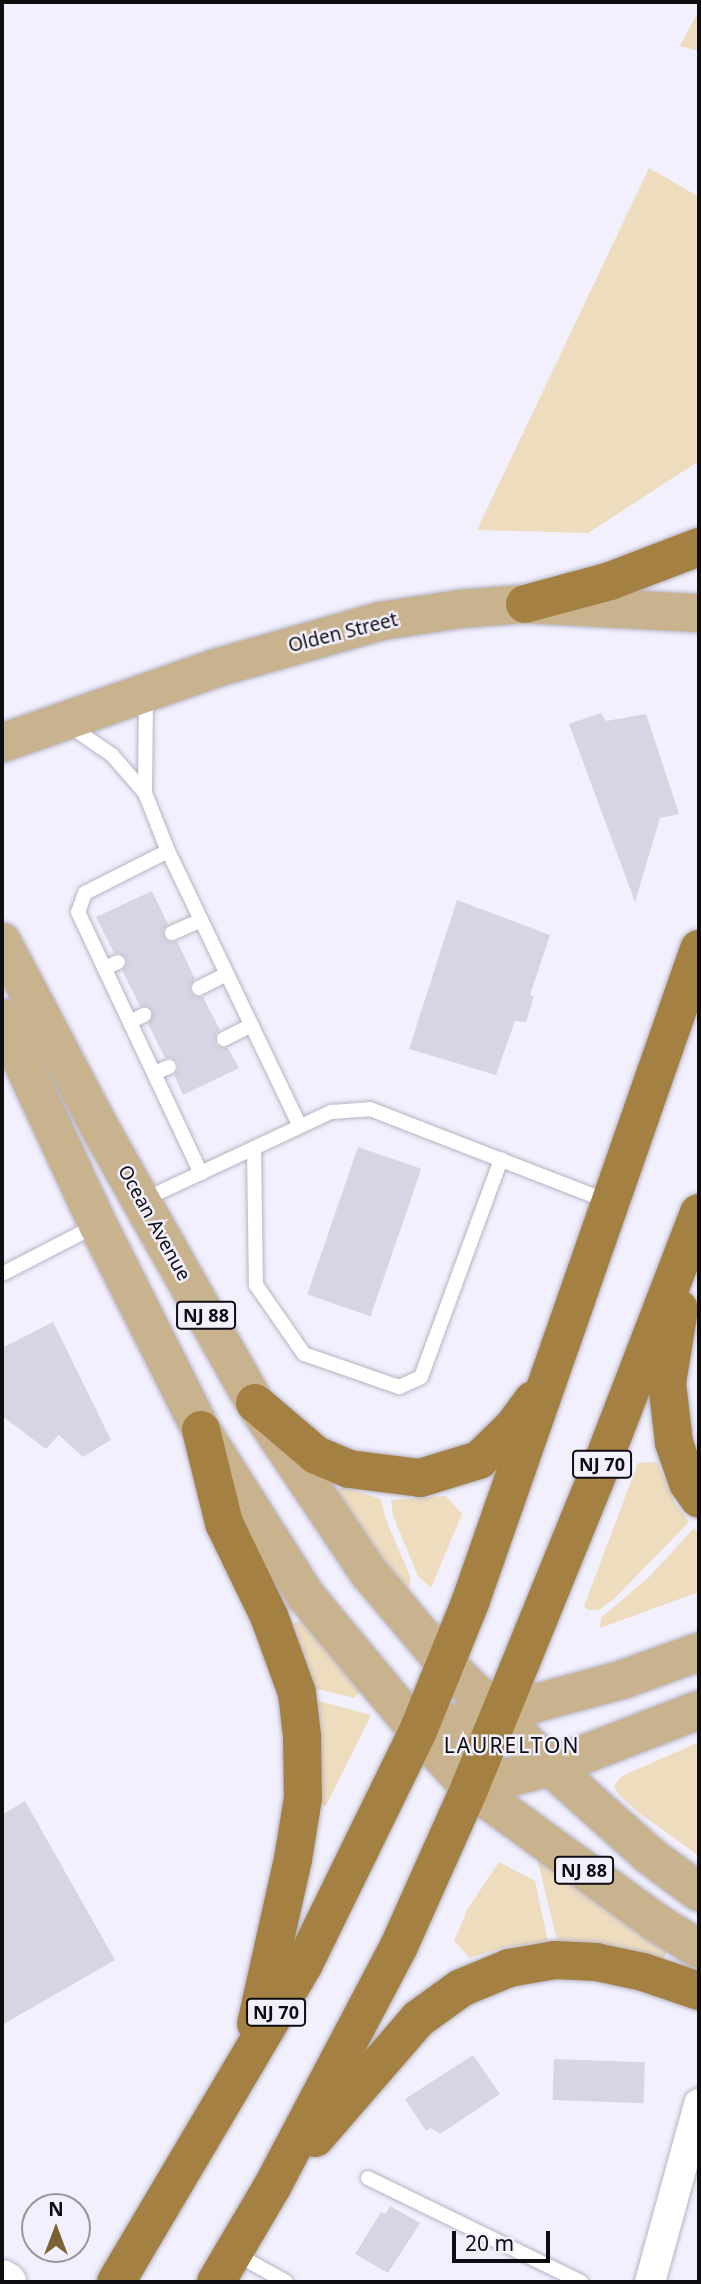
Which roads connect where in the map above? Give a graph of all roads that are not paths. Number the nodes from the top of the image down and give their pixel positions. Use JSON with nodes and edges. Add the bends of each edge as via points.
{"nodes":[{"id":1,"x":699,"y":547,"type":"edge"},
{"id":2,"x":525,"y":604,"type":"junction"},
{"id":3,"x":699,"y":613,"type":"edge"},
{"id":4,"x":146,"y":694,"type":"junction"},
{"id":5,"x":65,"y":722,"type":"junction"},
{"id":6,"x":2,"y":743,"type":"edge"},
{"id":7,"x":145,"y":793,"type":"junction"},
{"id":8,"x":168,"y":851,"type":"junction"},
{"id":9,"x":201,"y":920,"type":"junction"},
{"id":10,"x":172,"y":933,"type":"dead end"},
{"id":11,"x":2,"y":942,"type":"edge"},
{"id":12,"x":699,"y":949,"type":"edge"},
{"id":13,"x":118,"y":962,"type":"dead end"},
{"id":14,"x":104,"y":968,"type":"junction"},
{"id":15,"x":227,"y":974,"type":"junction"},
{"id":16,"x":199,"y":988,"type":"dead end"},
{"id":17,"x":144,"y":1015,"type":"dead end"},
{"id":18,"x":2,"y":1018,"type":"edge"},
{"id":19,"x":130,"y":1022,"type":"junction"},
{"id":20,"x":252,"y":1025,"type":"junction"},
{"id":21,"x":224,"y":1039,"type":"dead end"},
{"id":22,"x":169,"y":1067,"type":"dead end"},
{"id":23,"x":154,"y":1073,"type":"junction"},
{"id":24,"x":300,"y":1126,"type":"junction"},
{"id":25,"x":254,"y":1148,"type":"junction"},
{"id":26,"x":501,"y":1159,"type":"junction"},
{"id":27,"x":201,"y":1173,"type":"junction"},
{"id":28,"x":142,"y":1201,"type":"junction"},
{"id":29,"x":611,"y":1203,"type":"junction"},
{"id":30,"x":699,"y":1214,"type":"edge"},
{"id":31,"x":98,"y":1224,"type":"junction"},
{"id":32,"x":2,"y":1274,"type":"edge"},
{"id":33,"x":549,"y":1379,"type":"junction"},
{"id":34,"x":255,"y":1403,"type":"junction"},
{"id":35,"x":201,"y":1430,"type":"junction"},
{"id":36,"x":699,"y":1499,"type":"edge"},
{"id":37,"x":699,"y":1652,"type":"edge"},
{"id":38,"x":446,"y":1664,"type":"junction"},
{"id":39,"x":699,"y":1710,"type":"edge"},
{"id":40,"x":500,"y":1713,"type":"junction"},
{"id":41,"x":418,"y":1731,"type":"junction"},
{"id":42,"x":551,"y":1767,"type":"junction"},
{"id":43,"x":470,"y":1787,"type":"junction"},
{"id":44,"x":699,"y":1892,"type":"edge"},
{"id":45,"x":699,"y":1949,"type":"edge"},
{"id":46,"x":699,"y":1992,"type":"edge"},
{"id":47,"x":247,"y":2062,"type":"junction"},
{"id":48,"x":699,"y":2104,"type":"edge"},
{"id":49,"x":368,"y":2178,"type":"dead end"},
{"id":50,"x":272,"y":2187,"type":"junction"},
{"id":51,"x":224,"y":2267,"type":"edge"},
{"id":52,"x":2,"y":2280,"type":"edge"},
{"id":53,"x":7,"y":2282,"type":"edge"},
{"id":54,"x":116,"y":2282,"type":"edge"},
{"id":55,"x":286,"y":2282,"type":"edge"},
{"id":56,"x":581,"y":2282,"type":"edge"},
{"id":57,"x":650,"y":2282,"type":"edge"}],
"edges":[{"from":1,"to":2,"type":"highway","via":[[610,581]]},
{"from":2,"to":3,"type":"main road","name":"Olden Street"},
{"from":2,"to":4,"type":"main road","name":"Olden Street","via":[[382,621],[305,640]]},
{"from":4,"to":5,"type":"main road","name":"Olden Street"},
{"from":4,"to":7,"type":"lane"},
{"from":5,"to":6,"type":"main road","name":"Olden Street"},
{"from":5,"to":7,"type":"lane","via":[[111,755]]},
{"from":7,"to":8,"type":"lane"},
{"from":8,"to":9,"type":"lane"},
{"from":8,"to":14,"type":"lane","via":[[85,893],[78,912]]},
{"from":9,"to":10,"type":"lane"},
{"from":9,"to":15,"type":"lane"},
{"from":11,"to":28,"type":"main road","name":"Ocean Avenue","number":"NJ 88"},
{"from":12,"to":29,"type":"highway","number":"NJ 70"},
{"from":13,"to":14,"type":"lane"},
{"from":14,"to":19,"type":"lane"},
{"from":15,"to":16,"type":"lane"},
{"from":15,"to":20,"type":"lane"},
{"from":17,"to":19,"type":"lane"},
{"from":18,"to":31,"type":"main road","number":"NJ 88"},
{"from":19,"to":23,"type":"lane"},
{"from":20,"to":21,"type":"lane"},
{"from":20,"to":24,"type":"lane"},
{"from":22,"to":23,"type":"lane"},
{"from":23,"to":27,"type":"lane"},
{"from":24,"to":25,"type":"lane"},
{"from":24,"to":26,"type":"lane","via":[[331,1112],[370,1109]]},
{"from":25,"to":26,"type":"lane","via":[[256,1285],[304,1354],[400,1387],[421,1377]]},
{"from":25,"to":27,"type":"lane"},
{"from":26,"to":29,"type":"lane"},
{"from":27,"to":28,"type":"lane"},
{"from":28,"to":34,"type":"main road","name":"Ocean Avenue","number":"NJ 88"},
{"from":29,"to":33,"type":"highway","number":"NJ 70"},
{"from":30,"to":36,"type":"highway","via":[[667,1384],[674,1443],[688,1483]]},
{"from":30,"to":40,"type":"highway","number":"NJ 70"},
{"from":31,"to":32,"type":"lane"},
{"from":31,"to":35,"type":"main road","number":"NJ 88"},
{"from":33,"to":34,"type":"highway","via":[[514,1426],[479,1460],[420,1478],[349,1469],[327,1460]]},
{"from":33,"to":38,"type":"highway","number":"NJ 70"},
{"from":34,"to":38,"type":"main road","name":"Ocean Avenue","number":"NJ 88","via":[[369,1573]]},
{"from":35,"to":41,"type":"main road","number":"NJ 88","via":[[306,1596]]},
{"from":35,"to":47,"type":"highway","via":[[224,1523],[269,1616],[297,1693],[302,1736],[303,1798],[293,1859]]},
{"from":37,"to":40,"type":"main road","via":[[624,1679]]},
{"from":38,"to":40,"type":"main road","number":"NJ 88"},
{"from":38,"to":41,"type":"highway","number":"NJ 70"},
{"from":39,"to":42,"type":"main road"},
{"from":40,"to":41,"type":"main road"},
{"from":40,"to":42,"type":"main road"},
{"from":40,"to":43,"type":"highway","number":"NJ 70"},
{"from":41,"to":43,"type":"main road","number":"NJ 88"},
{"from":41,"to":47,"type":"highway","number":"NJ 70","via":[[304,1964]]},
{"from":42,"to":43,"type":"main road"},
{"from":42,"to":44,"type":"main road","via":[[649,1855]]},
{"from":43,"to":45,"type":"main road","number":"NJ 88"},
{"from":43,"to":50,"type":"highway","number":"NJ 70","via":[[400,1946]]},
{"from":46,"to":50,"type":"highway","via":[[642,1972],[596,1962],[555,1960],[509,1968],[461,1988],[418,2020]]},
{"from":47,"to":54,"type":"highway","number":"NJ 70"},
{"from":48,"to":57,"type":"street"},
{"from":49,"to":56,"type":"lane"},
{"from":50,"to":51,"type":"highway","number":"NJ 70"},
{"from":51,"to":55,"type":"lane"},
{"from":52,"to":53,"type":"street"}]}
